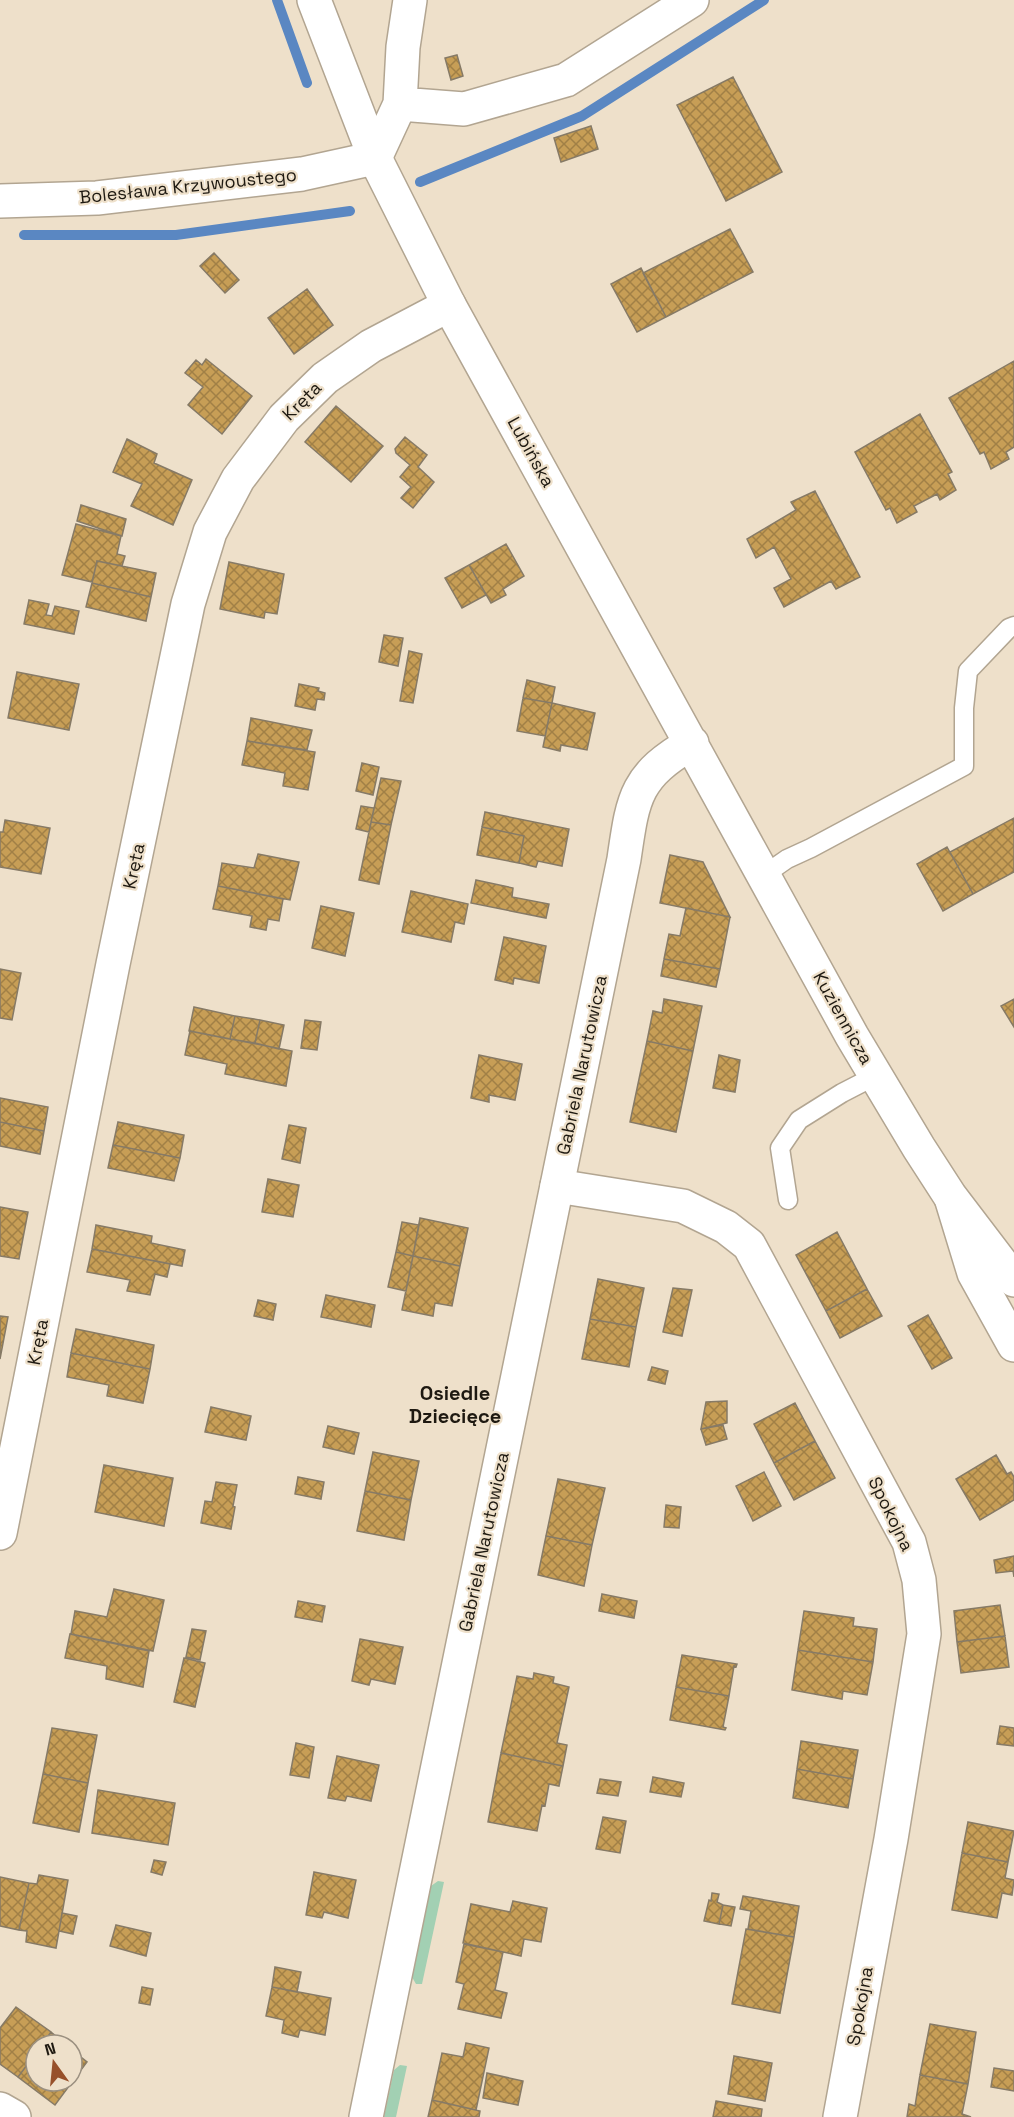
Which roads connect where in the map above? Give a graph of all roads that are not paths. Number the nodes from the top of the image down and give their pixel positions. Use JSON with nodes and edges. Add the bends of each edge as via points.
{"nodes":[{"id":1,"x":314,"y":0,"type":"edge"},
{"id":2,"x":411,"y":0,"type":"edge"},
{"id":3,"x":692,"y":0,"type":"edge"},
{"id":4,"x":400,"y":104,"type":"junction"},
{"id":5,"x":375,"y":158,"type":"junction"},
{"id":6,"x":0,"y":201,"type":"edge"},
{"id":7,"x":449,"y":304,"type":"junction"},
{"id":8,"x":1014,"y":626,"type":"edge"},
{"id":9,"x":692,"y":743,"type":"junction"},
{"id":10,"x":764,"y":875,"type":"junction"},
{"id":11,"x":875,"y":1076,"type":"junction"},
{"id":12,"x":557,"y":1186,"type":"junction"},
{"id":13,"x":950,"y":1196,"type":"junction"},
{"id":14,"x":788,"y":1200,"type":"dead end"},
{"id":15,"x":1014,"y":1280,"type":"edge"},
{"id":16,"x":1014,"y":1345,"type":"edge"},
{"id":17,"x":0,"y":1533,"type":"edge"},
{"id":18,"x":0,"y":2109,"type":"edge"},
{"id":19,"x":14,"y":2117,"type":"edge"},
{"id":20,"x":366,"y":2117,"type":"edge"},
{"id":21,"x":840,"y":2117,"type":"edge"}],
"edges":[{"from":1,"to":5,"type":"street","name":"Lubińska"},
{"from":2,"to":4,"type":"street"},
{"from":3,"to":4,"type":"street","via":[[566,80],[464,109]]},
{"from":4,"to":5,"type":"street"},
{"from":5,"to":6,"type":"street","name":"Bolesława Krzywoustego","via":[[302,174],[97,198]]},
{"from":5,"to":7,"type":"street","name":"Lubińska"},
{"from":7,"to":9,"type":"street","name":"Lubińska"},
{"from":7,"to":17,"type":"street","name":"Kręta","via":[[371,346],[325,378],[284,418],[238,479],[210,532],[188,604]]},
{"from":8,"to":10,"type":"lane","via":[[968,671],[964,766],[787,859]]},
{"from":9,"to":10,"type":"street","name":"Kuziennicza"},
{"from":9,"to":12,"type":"street","name":"Gabriela Narutowicza","via":[[659,765],[637,793]]},
{"from":10,"to":11,"type":"street","name":"Kuziennicza"},
{"from":11,"to":13,"type":"street","name":"Kuziennicza"},
{"from":11,"to":14,"type":"lane","via":[[798,1120],[780,1148]]},
{"from":12,"to":20,"type":"street","name":"Gabriela Narutowicza"},
{"from":12,"to":21,"type":"street","name":"Spokojna","via":[[683,1206],[726,1227],[748,1245],[909,1542],[919,1580],[924,1634]]},
{"from":13,"to":15,"type":"street","name":"Kuziennicza"},
{"from":13,"to":16,"type":"street","via":[[974,1274]]},
{"from":18,"to":19,"type":"street"}]}
